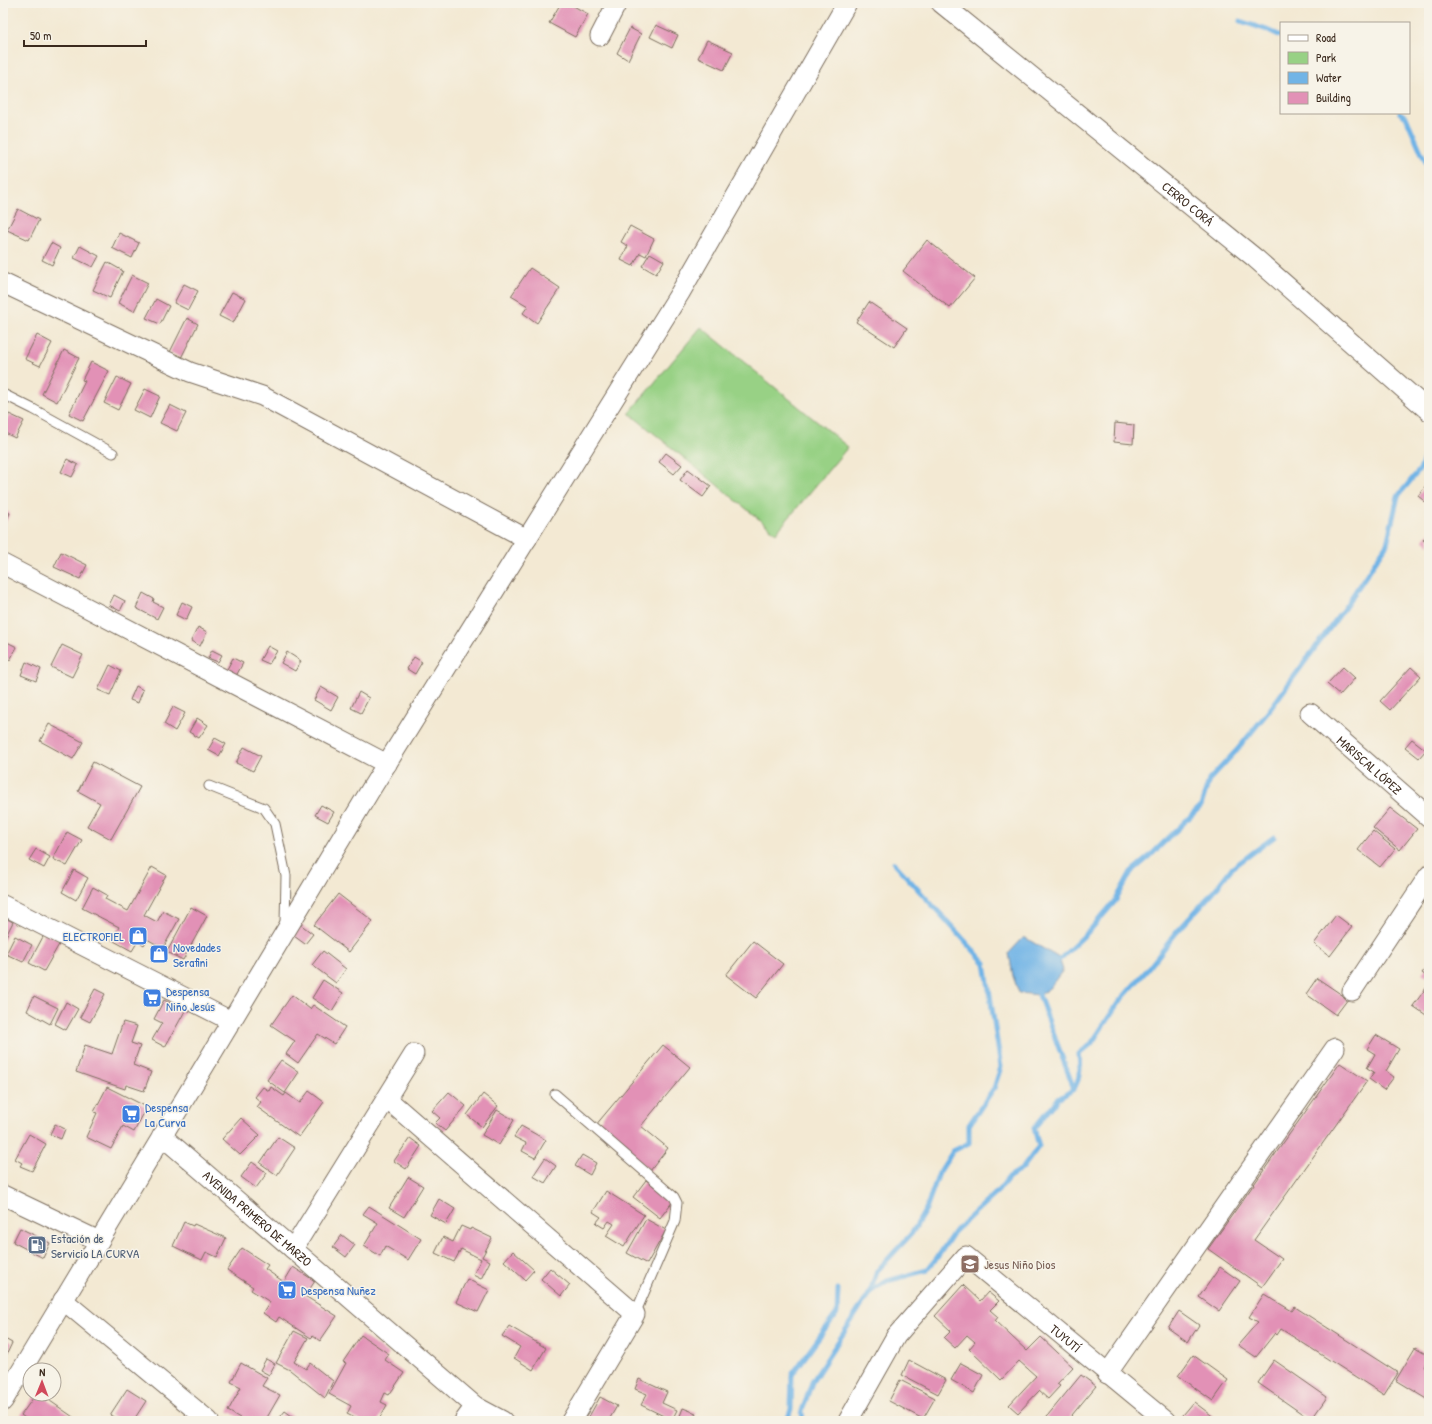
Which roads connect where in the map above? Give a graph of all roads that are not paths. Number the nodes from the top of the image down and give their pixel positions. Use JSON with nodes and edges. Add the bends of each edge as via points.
{"nodes":[{"id":1,"x":617,"y":3,"type":"edge"},
{"id":2,"x":847,"y":3,"type":"edge"},
{"id":3,"x":941,"y":3,"type":"edge"},
{"id":4,"x":600,"y":36,"type":"dead end"},
{"id":5,"x":3,"y":282,"type":"edge"},
{"id":6,"x":3,"y":394,"type":"edge"},
{"id":7,"x":1429,"y":411,"type":"edge"},
{"id":8,"x":113,"y":453,"type":"dead end"},
{"id":9,"x":527,"y":539,"type":"junction"},
{"id":10,"x":3,"y":564,"type":"edge"},
{"id":11,"x":1310,"y":713,"type":"dead end"},
{"id":12,"x":387,"y":764,"type":"junction"},
{"id":13,"x":209,"y":786,"type":"dead end"},
{"id":14,"x":1429,"y":817,"type":"edge"},
{"id":15,"x":1429,"y":875,"type":"edge"},
{"id":16,"x":3,"y":905,"type":"edge"},
{"id":17,"x":284,"y":934,"type":"junction"},
{"id":18,"x":1352,"y":992,"type":"dead end"},
{"id":19,"x":232,"y":1021,"type":"junction"},
{"id":20,"x":1335,"y":1048,"type":"dead end"},
{"id":21,"x":414,"y":1054,"type":"dead end"},
{"id":22,"x":555,"y":1094,"type":"dead end"},
{"id":23,"x":387,"y":1099,"type":"junction"},
{"id":24,"x":162,"y":1136,"type":"junction"},
{"id":25,"x":3,"y":1195,"type":"edge"},
{"id":26,"x":99,"y":1241,"type":"junction"},
{"id":27,"x":293,"y":1250,"type":"junction"},
{"id":28,"x":63,"y":1300,"type":"junction"},
{"id":29,"x":635,"y":1314,"type":"junction"},
{"id":30,"x":1107,"y":1374,"type":"junction"},
{"id":31,"x":3,"y":1401,"type":"edge"},
{"id":32,"x":475,"y":1406,"type":"junction"},
{"id":33,"x":209,"y":1421,"type":"edge"},
{"id":34,"x":464,"y":1421,"type":"edge"},
{"id":35,"x":503,"y":1421,"type":"edge"},
{"id":36,"x":571,"y":1421,"type":"edge"},
{"id":37,"x":848,"y":1421,"type":"edge"},
{"id":38,"x":1166,"y":1421,"type":"edge"}],
"edges":[{"from":1,"to":4,"type":"street"},
{"from":2,"to":9,"type":"street","via":[[680,292]]},
{"from":3,"to":7,"type":"street","name":"CERRO CORÁ","via":[[1256,258]]},
{"from":5,"to":9,"type":"street","via":[[190,372],[262,396]]},
{"from":6,"to":8,"type":"lane"},
{"from":9,"to":12,"type":"street"},
{"from":10,"to":12,"type":"street"},
{"from":11,"to":14,"type":"street","name":"MARISCAL LÓPEZ"},
{"from":12,"to":17,"type":"street"},
{"from":13,"to":17,"type":"lane","via":[[264,808],[275,824],[286,876]]},
{"from":15,"to":18,"type":"street"},
{"from":16,"to":19,"type":"street"},
{"from":17,"to":19,"type":"street"},
{"from":19,"to":24,"type":"street"},
{"from":20,"to":30,"type":"street"},
{"from":21,"to":23,"type":"street"},
{"from":22,"to":29,"type":"lane","via":[[674,1197],[675,1222]]},
{"from":23,"to":27,"type":"street"},
{"from":23,"to":29,"type":"street"},
{"from":24,"to":26,"type":"street"},
{"from":24,"to":27,"type":"street","name":"AVENIDA PRIMERO DE MARZO"},
{"from":25,"to":26,"type":"street"},
{"from":26,"to":28,"type":"street"},
{"from":27,"to":32,"type":"street","name":"AVENIDA PRIMERO DE MARZO"},
{"from":28,"to":31,"type":"street"},
{"from":28,"to":33,"type":"street"},
{"from":29,"to":36,"type":"street"},
{"from":30,"to":37,"type":"street","name":"TUYUTÍ","via":[[966,1256],[896,1336]]},
{"from":30,"to":38,"type":"street","name":"TUYUTÍ"},
{"from":32,"to":34,"type":"street"},
{"from":32,"to":35,"type":"street","name":"AVENIDA PRIMERO DE MARZO"}]}
